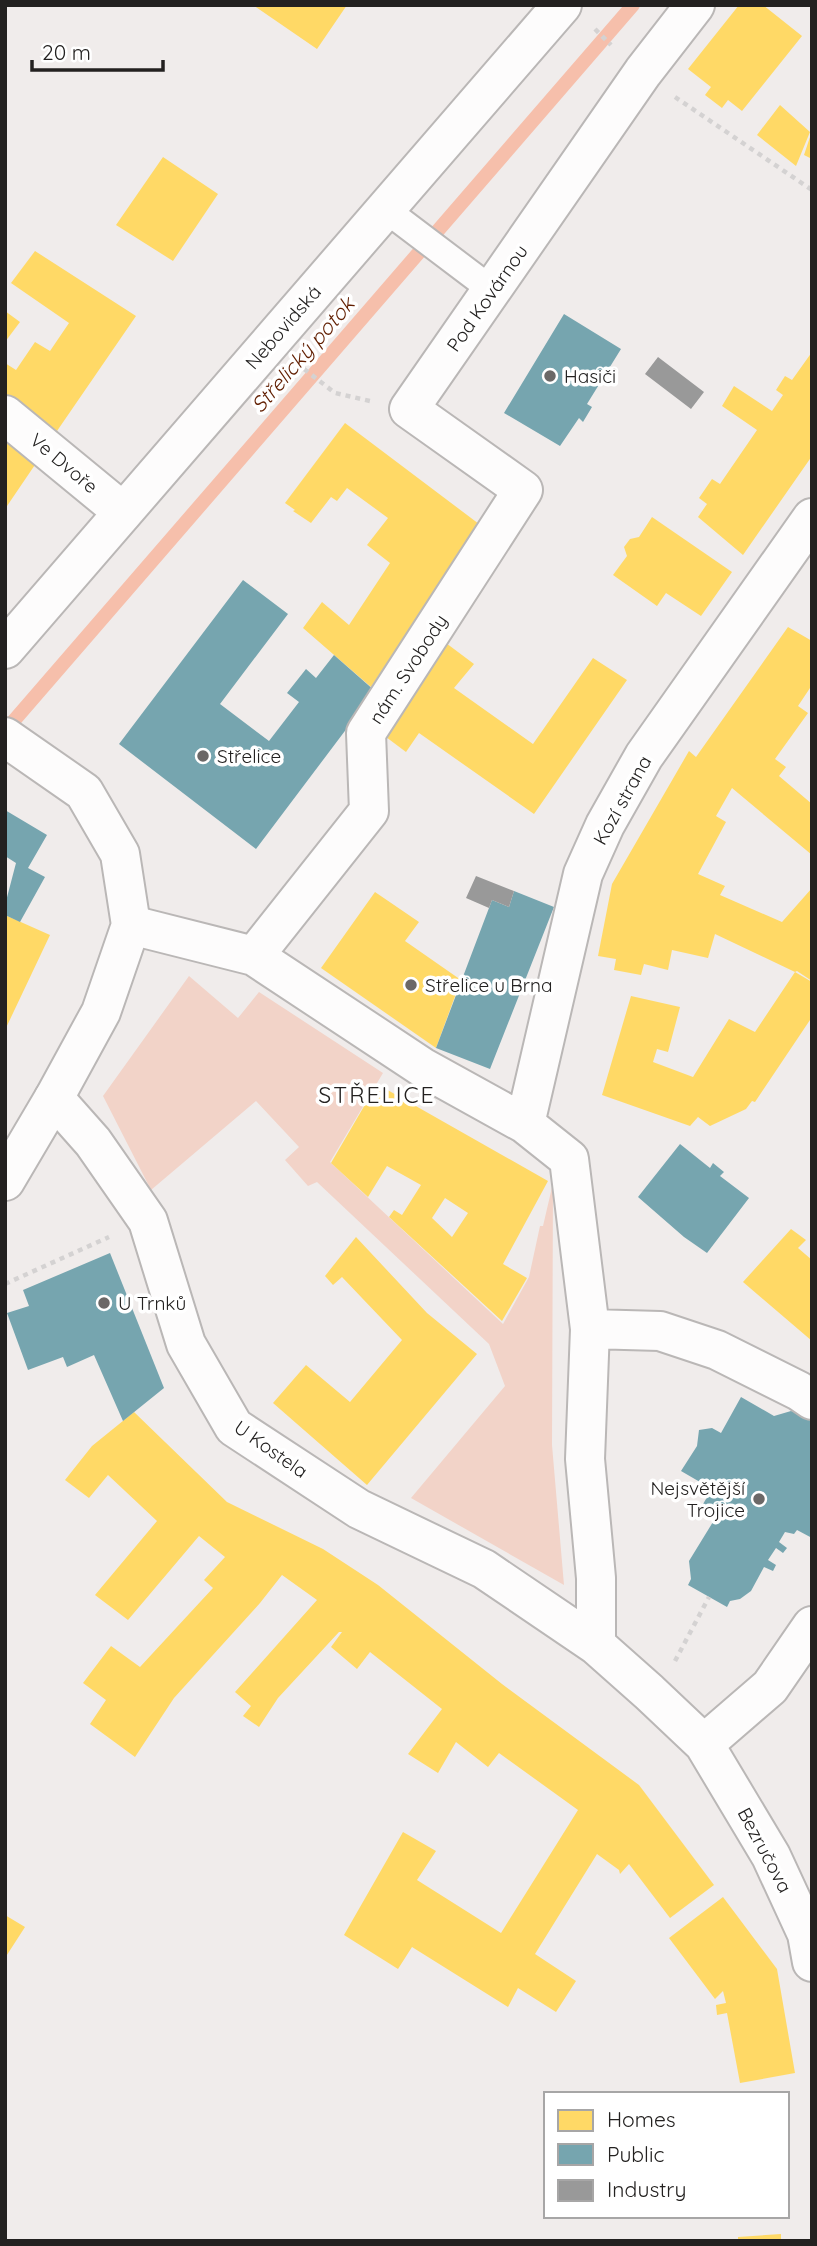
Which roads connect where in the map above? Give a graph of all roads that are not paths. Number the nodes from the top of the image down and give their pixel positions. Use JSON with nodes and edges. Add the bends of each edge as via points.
{"nodes":[{"id":1,"x":562,"y":5,"type":"edge"},
{"id":2,"x":695,"y":5,"type":"edge"},
{"id":3,"x":385,"y":209,"type":"junction"},
{"id":4,"x":477,"y":280,"type":"junction"},
{"id":5,"x":5,"y":415,"type":"edge"},
{"id":6,"x":523,"y":489,"type":"joint"},
{"id":7,"x":123,"y":512,"type":"junction"},
{"id":8,"x":812,"y":517,"type":"edge"},
{"id":9,"x":5,"y":649,"type":"edge"},
{"id":10,"x":16,"y":744,"type":"edge"},
{"id":11,"x":131,"y":925,"type":"junction"},
{"id":12,"x":254,"y":956,"type":"junction"},
{"id":13,"x":54,"y":1098,"type":"junction"},
{"id":14,"x":525,"y":1124,"type":"junction"},
{"id":15,"x":5,"y":1181,"type":"edge"},
{"id":16,"x":590,"y":1329,"type":"junction"},
{"id":17,"x":812,"y":1400,"type":"edge"},
{"id":18,"x":812,"y":1626,"type":"edge"},
{"id":19,"x":596,"y":1645,"type":"junction"},
{"id":20,"x":704,"y":1744,"type":"junction"},
{"id":21,"x":812,"y":1962,"type":"edge"}],
"edges":[{"from":1,"to":3,"type":"street","name":"Nebovidská"},
{"from":2,"to":4,"type":"street","name":"Pod Kovárnou"},
{"from":3,"to":4,"type":"lane"},
{"from":3,"to":7,"type":"street","name":"Nebovidská"},
{"from":4,"to":6,"type":"street","name":"Pod Kovárnou","via":[[409,409]]},
{"from":5,"to":7,"type":"street","name":"Ve Dvoře"},
{"from":6,"to":12,"type":"street","name":"nám. Svobody","via":[[366,733],[369,811]]},
{"from":7,"to":9,"type":"street","name":"Nebovidská"},
{"from":8,"to":14,"type":"street","name":"Kozí strana","via":[[644,756],[605,825],[583,874]]},
{"from":10,"to":11,"type":"street","via":[[84,792],[120,854]]},
{"from":11,"to":12,"type":"street"},
{"from":11,"to":13,"type":"street","via":[[101,1012]]},
{"from":12,"to":14,"type":"street","via":[[422,1067]]},
{"from":13,"to":15,"type":"street"},
{"from":13,"to":19,"type":"street","name":"U Kostela","via":[[93,1142],[148,1221],[186,1344],[234,1427],[359,1508],[484,1569]]},
{"from":14,"to":16,"type":"street","via":[[569,1159]]},
{"from":16,"to":17,"type":"street","via":[[660,1331],[717,1350]]},
{"from":16,"to":19,"type":"street","via":[[585,1460],[596,1578]]},
{"from":18,"to":20,"type":"street","via":[[770,1687]]},
{"from":19,"to":20,"type":"street","name":"U Kostela"},
{"from":20,"to":21,"type":"street","name":"Bezručova","via":[[771,1856],[807,1934]]}]}
